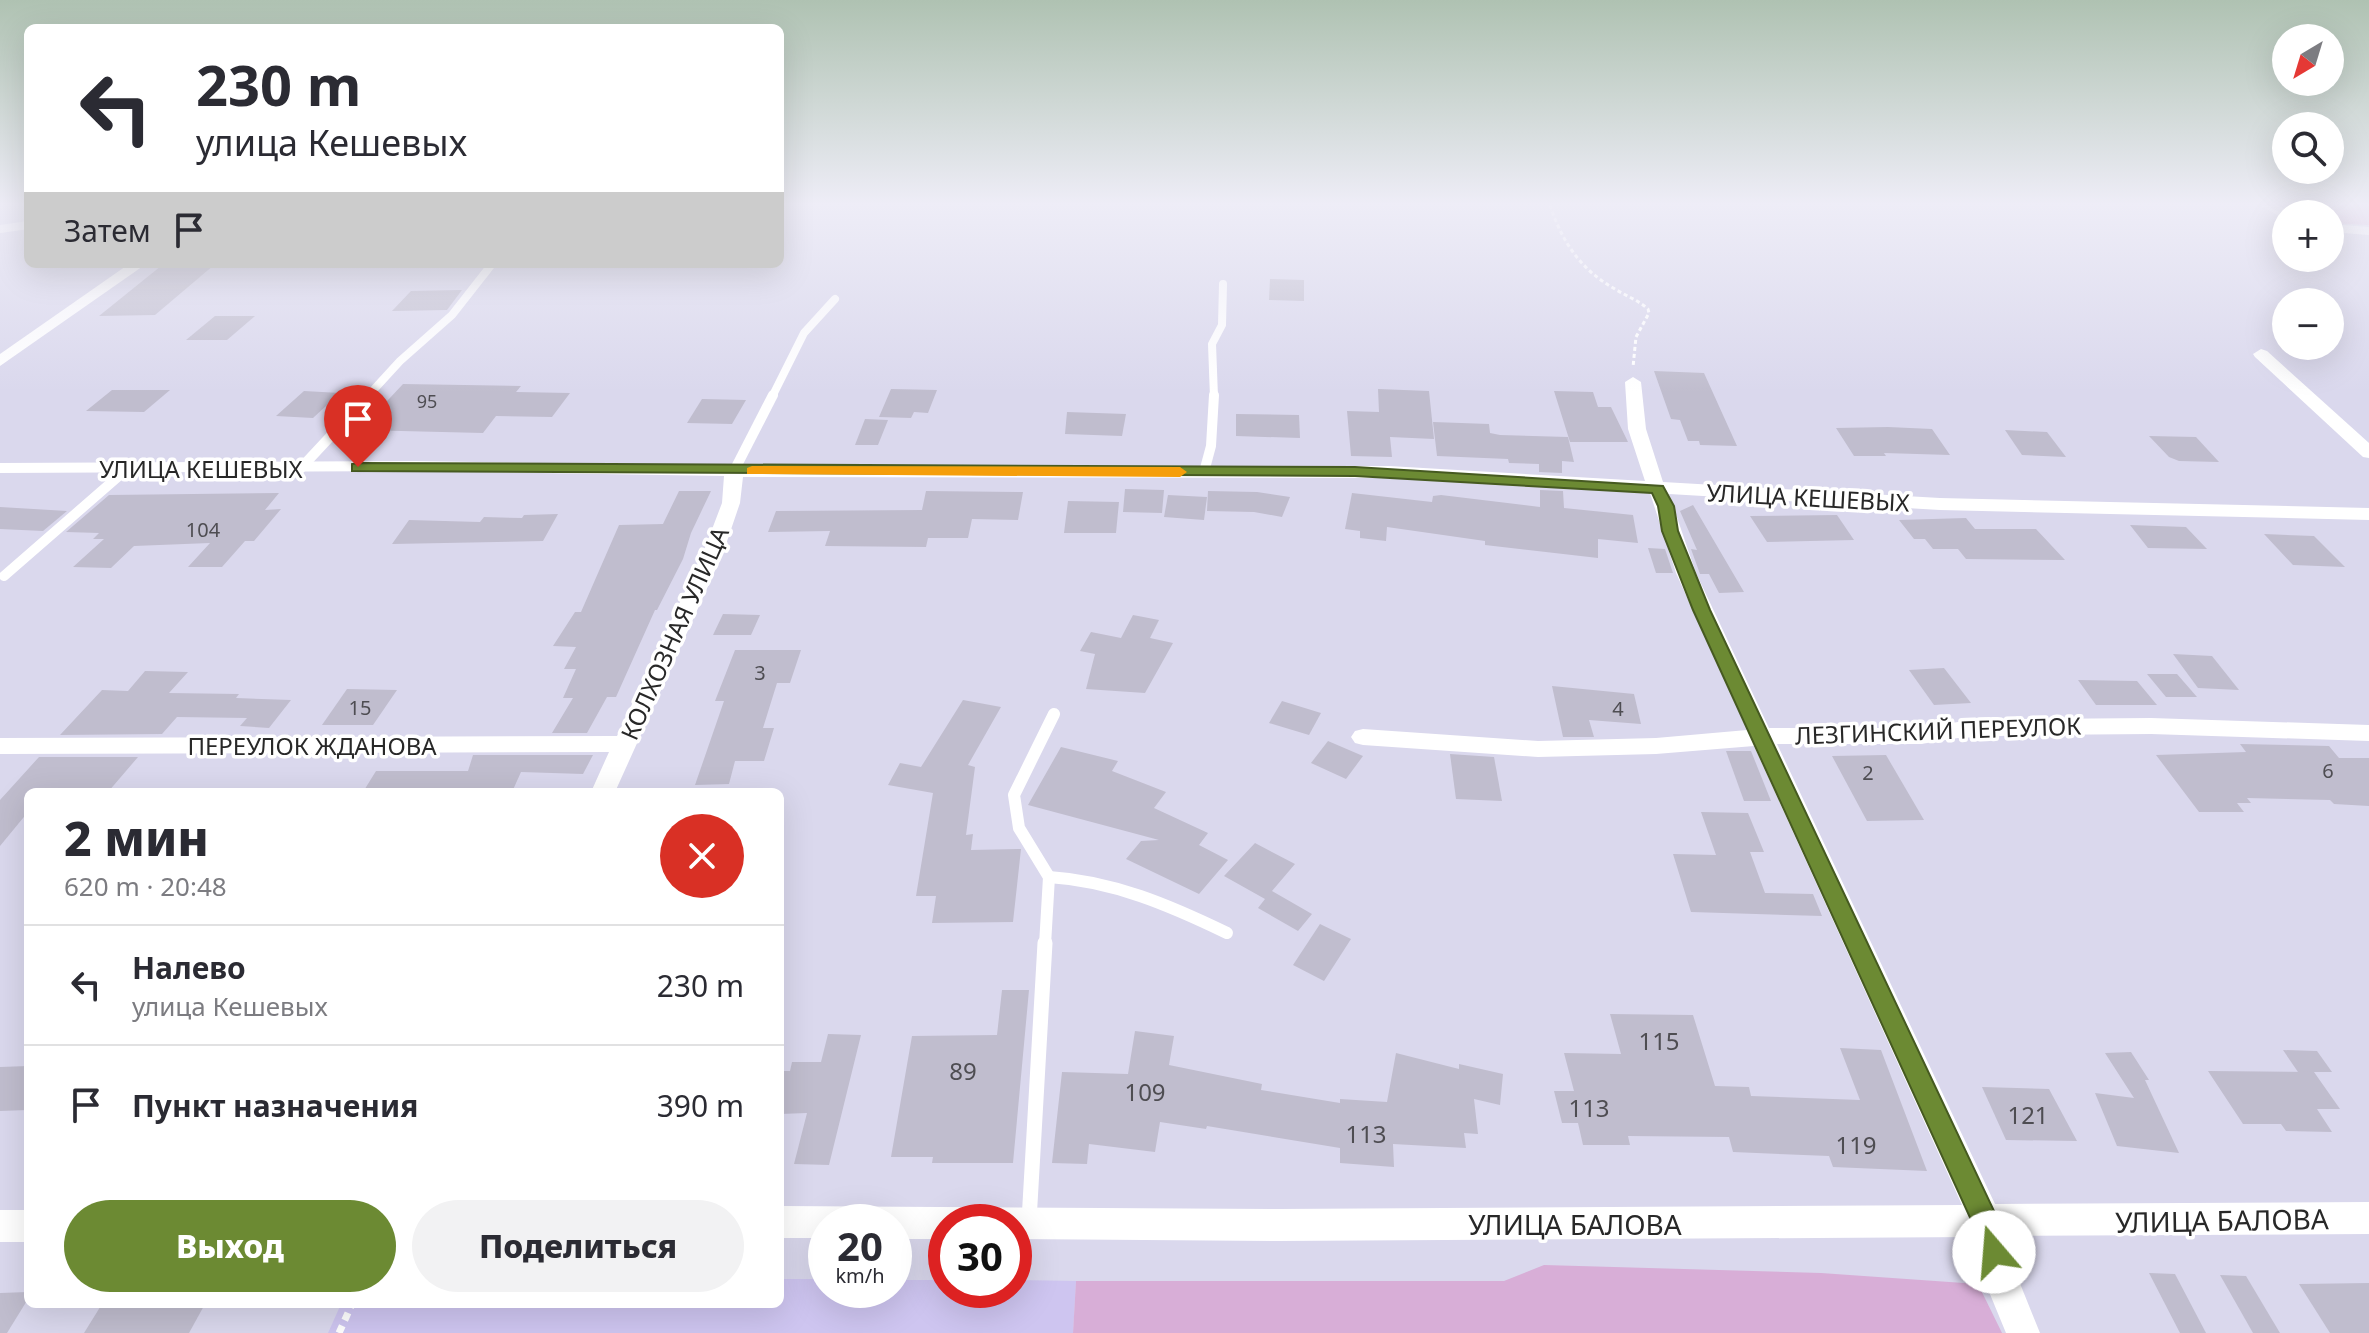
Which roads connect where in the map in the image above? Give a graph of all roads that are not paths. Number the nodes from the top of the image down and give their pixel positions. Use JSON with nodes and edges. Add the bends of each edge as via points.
{"nodes":[{"id":1,"x":133,"y":268,"type":"edge"},
{"id":2,"x":489,"y":268,"type":"edge"},
{"id":3,"x":1223,"y":284,"type":"dead end"},
{"id":4,"x":835,"y":299,"type":"dead end"},
{"id":5,"x":2261,"y":354,"type":"dead end"},
{"id":6,"x":0,"y":361,"type":"edge"},
{"id":7,"x":1633,"y":382,"type":"road end"},
{"id":8,"x":2369,"y":453,"type":"edge"},
{"id":9,"x":0,"y":468,"type":"edge"},
{"id":10,"x":128,"y":468,"type":"junction"},
{"id":11,"x":300,"y":469,"type":"junction"},
{"id":12,"x":734,"y":471,"type":"junction"},
{"id":13,"x":1204,"y":472,"type":"junction"},
{"id":14,"x":1658,"y":489,"type":"junction"},
{"id":15,"x":2369,"y":514,"type":"edge"},
{"id":16,"x":4,"y":576,"type":"dead end"},
{"id":17,"x":1054,"y":714,"type":"dead end"},
{"id":18,"x":2369,"y":733,"type":"edge"},
{"id":19,"x":1363,"y":737,"type":"dead end"},
{"id":20,"x":1763,"y":737,"type":"junction"},
{"id":21,"x":624,"y":744,"type":"junction"},
{"id":22,"x":0,"y":746,"type":"edge"},
{"id":23,"x":605,"y":788,"type":"edge"},
{"id":24,"x":1049,"y":877,"type":"junction"},
{"id":25,"x":1227,"y":933,"type":"dead end"},
{"id":26,"x":1030,"y":1204,"type":"edge"},
{"id":27,"x":2369,"y":1218,"type":"edge"},
{"id":28,"x":928,"y":1221,"type":"edge"},
{"id":29,"x":1032,"y":1221,"type":"edge"},
{"id":30,"x":784,"y":1222,"type":"edge"},
{"id":31,"x":1986,"y":1222,"type":"junction"},
{"id":32,"x":0,"y":1226,"type":"edge"},
{"id":33,"x":24,"y":1226,"type":"edge"},
{"id":34,"x":2023,"y":1333,"type":"edge"}],
"edges":[{"from":1,"to":6,"type":"street"},
{"from":2,"to":11,"type":"lane","via":[[452,315],[400,361]]},
{"from":3,"to":13,"type":"lane","via":[[1222,325],[1212,344],[1211,446]]},
{"from":4,"to":12,"type":"lane","via":[[804,333]]},
{"from":5,"to":8,"type":"street"},
{"from":7,"to":14,"type":"street","via":[[1637,429]]},
{"from":9,"to":10,"type":"street","name":"УЛИЦА КЕШЕВЫХ"},
{"from":10,"to":11,"type":"street","name":"УЛИЦА КЕШЕВЫХ"},
{"from":10,"to":16,"type":"lane"},
{"from":11,"to":12,"type":"street","name":"УЛИЦА КЕШЕВЫХ"},
{"from":12,"to":13,"type":"street","name":"УЛИЦА КЕШЕВЫХ"},
{"from":12,"to":21,"type":"street","name":"КОЛХОЗНАЯ УЛИЦА","via":[[731,503],[713,553]]},
{"from":13,"to":14,"type":"street","name":"УЛИЦА КЕШЕВЫХ","via":[[1389,472]]},
{"from":14,"to":15,"type":"street","name":"УЛИЦА КЕШЕВЫХ","via":[[1954,504]]},
{"from":14,"to":20,"type":"street","via":[[1702,610]]},
{"from":17,"to":24,"type":"lane","via":[[1012,809]]},
{"from":18,"to":20,"type":"street","name":"ЛЕЗГИНСКИЙ ПЕРЕУЛОК","via":[[2098,726],[1987,727],[1921,736]]},
{"from":19,"to":20,"type":"street","name":"ЛЕЗГИНСКИЙ ПЕРЕУЛОК","via":[[1538,749]]},
{"from":20,"to":31,"type":"street"},
{"from":21,"to":22,"type":"street","name":"ПЕРЕУЛОК ЖДАНОВА"},
{"from":21,"to":23,"type":"street","name":"КОЛХОЗНАЯ УЛИЦА"},
{"from":24,"to":25,"type":"lane","via":[[1108,884]]},
{"from":24,"to":26,"type":"lane"},
{"from":27,"to":31,"type":"street","name":"УЛИЦА БАЛОВА"},
{"from":28,"to":30,"type":"street","name":"УЛИЦА БАЛОВА"},
{"from":29,"to":31,"type":"street","name":"УЛИЦА БАЛОВА"},
{"from":31,"to":34,"type":"street"},
{"from":32,"to":33,"type":"street"}]}
